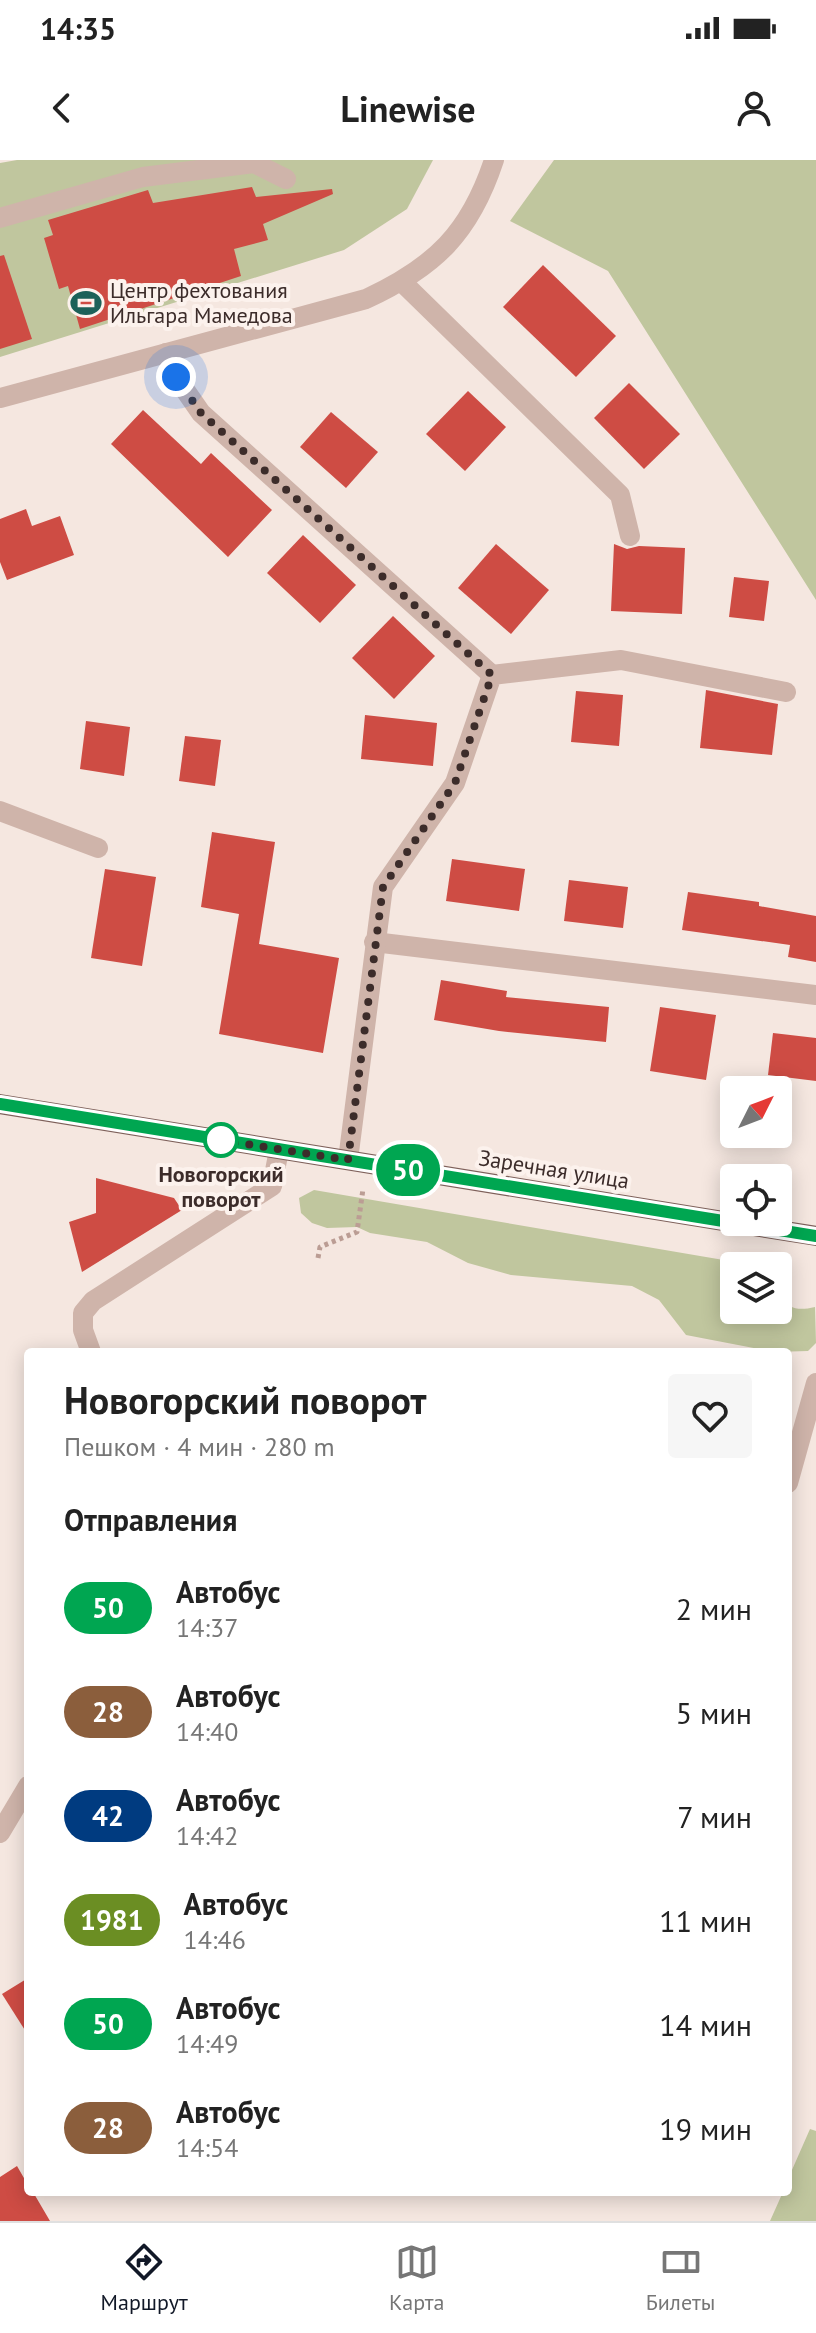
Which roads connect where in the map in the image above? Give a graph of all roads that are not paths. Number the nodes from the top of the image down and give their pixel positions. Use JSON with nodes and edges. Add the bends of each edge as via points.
{"nodes":[{"id":1,"x":494,"y":160,"type":"edge"},
{"id":2,"x":286,"y":179,"type":"dead end"},
{"id":3,"x":0,"y":218,"type":"edge"},
{"id":4,"x":402,"y":282,"type":"junction"},
{"id":5,"x":166,"y":353,"type":"junction"},
{"id":6,"x":0,"y":398,"type":"edge"},
{"id":7,"x":630,"y":536,"type":"dead end"},
{"id":8,"x":492,"y":675,"type":"junction"},
{"id":9,"x":786,"y":692,"type":"dead end"},
{"id":10,"x":0,"y":811,"type":"edge"},
{"id":11,"x":98,"y":848,"type":"dead end"},
{"id":12,"x":374,"y":942,"type":"junction"},
{"id":13,"x":816,"y":995,"type":"edge"},
{"id":14,"x":0,"y":1104,"type":"edge"},
{"id":15,"x":279,"y":1150,"type":"junction"},
{"id":16,"x":348,"y":1160,"type":"junction"},
{"id":17,"x":816,"y":1236,"type":"edge"},
{"id":18,"x":90,"y":1348,"type":"edge"},
{"id":19,"x":816,"y":1383,"type":"edge"},
{"id":20,"x":792,"y":1469,"type":"edge"},
{"id":21,"x":24,"y":1793,"type":"edge"},
{"id":22,"x":0,"y":1833,"type":"edge"}],
"edges":[{"from":1,"to":4,"type":"street","via":[[470,217],[454,240]]},
{"from":2,"to":3,"type":"street","via":[[254,163],[143,177]]},
{"from":4,"to":5,"type":"street","via":[[366,299]]},
{"from":4,"to":7,"type":"street","via":[[620,495]]},
{"from":5,"to":6,"type":"street"},
{"from":5,"to":8,"type":"street","via":[[201,413]]},
{"from":8,"to":9,"type":"street","via":[[621,660]]},
{"from":8,"to":12,"type":"street","via":[[455,783],[383,887]]},
{"from":10,"to":11,"type":"street"},
{"from":12,"to":13,"type":"street"},
{"from":12,"to":16,"type":"street"},
{"from":14,"to":15,"type":"main road","name":"Заречная улица"},
{"from":15,"to":16,"type":"main road","name":"Заречная улица"},
{"from":15,"to":18,"type":"street","via":[[272,1186],[93,1301],[83,1313]]},
{"from":16,"to":17,"type":"main road","name":"Заречная улица"},
{"from":19,"to":20,"type":"street"},
{"from":21,"to":22,"type":"street"}]}
